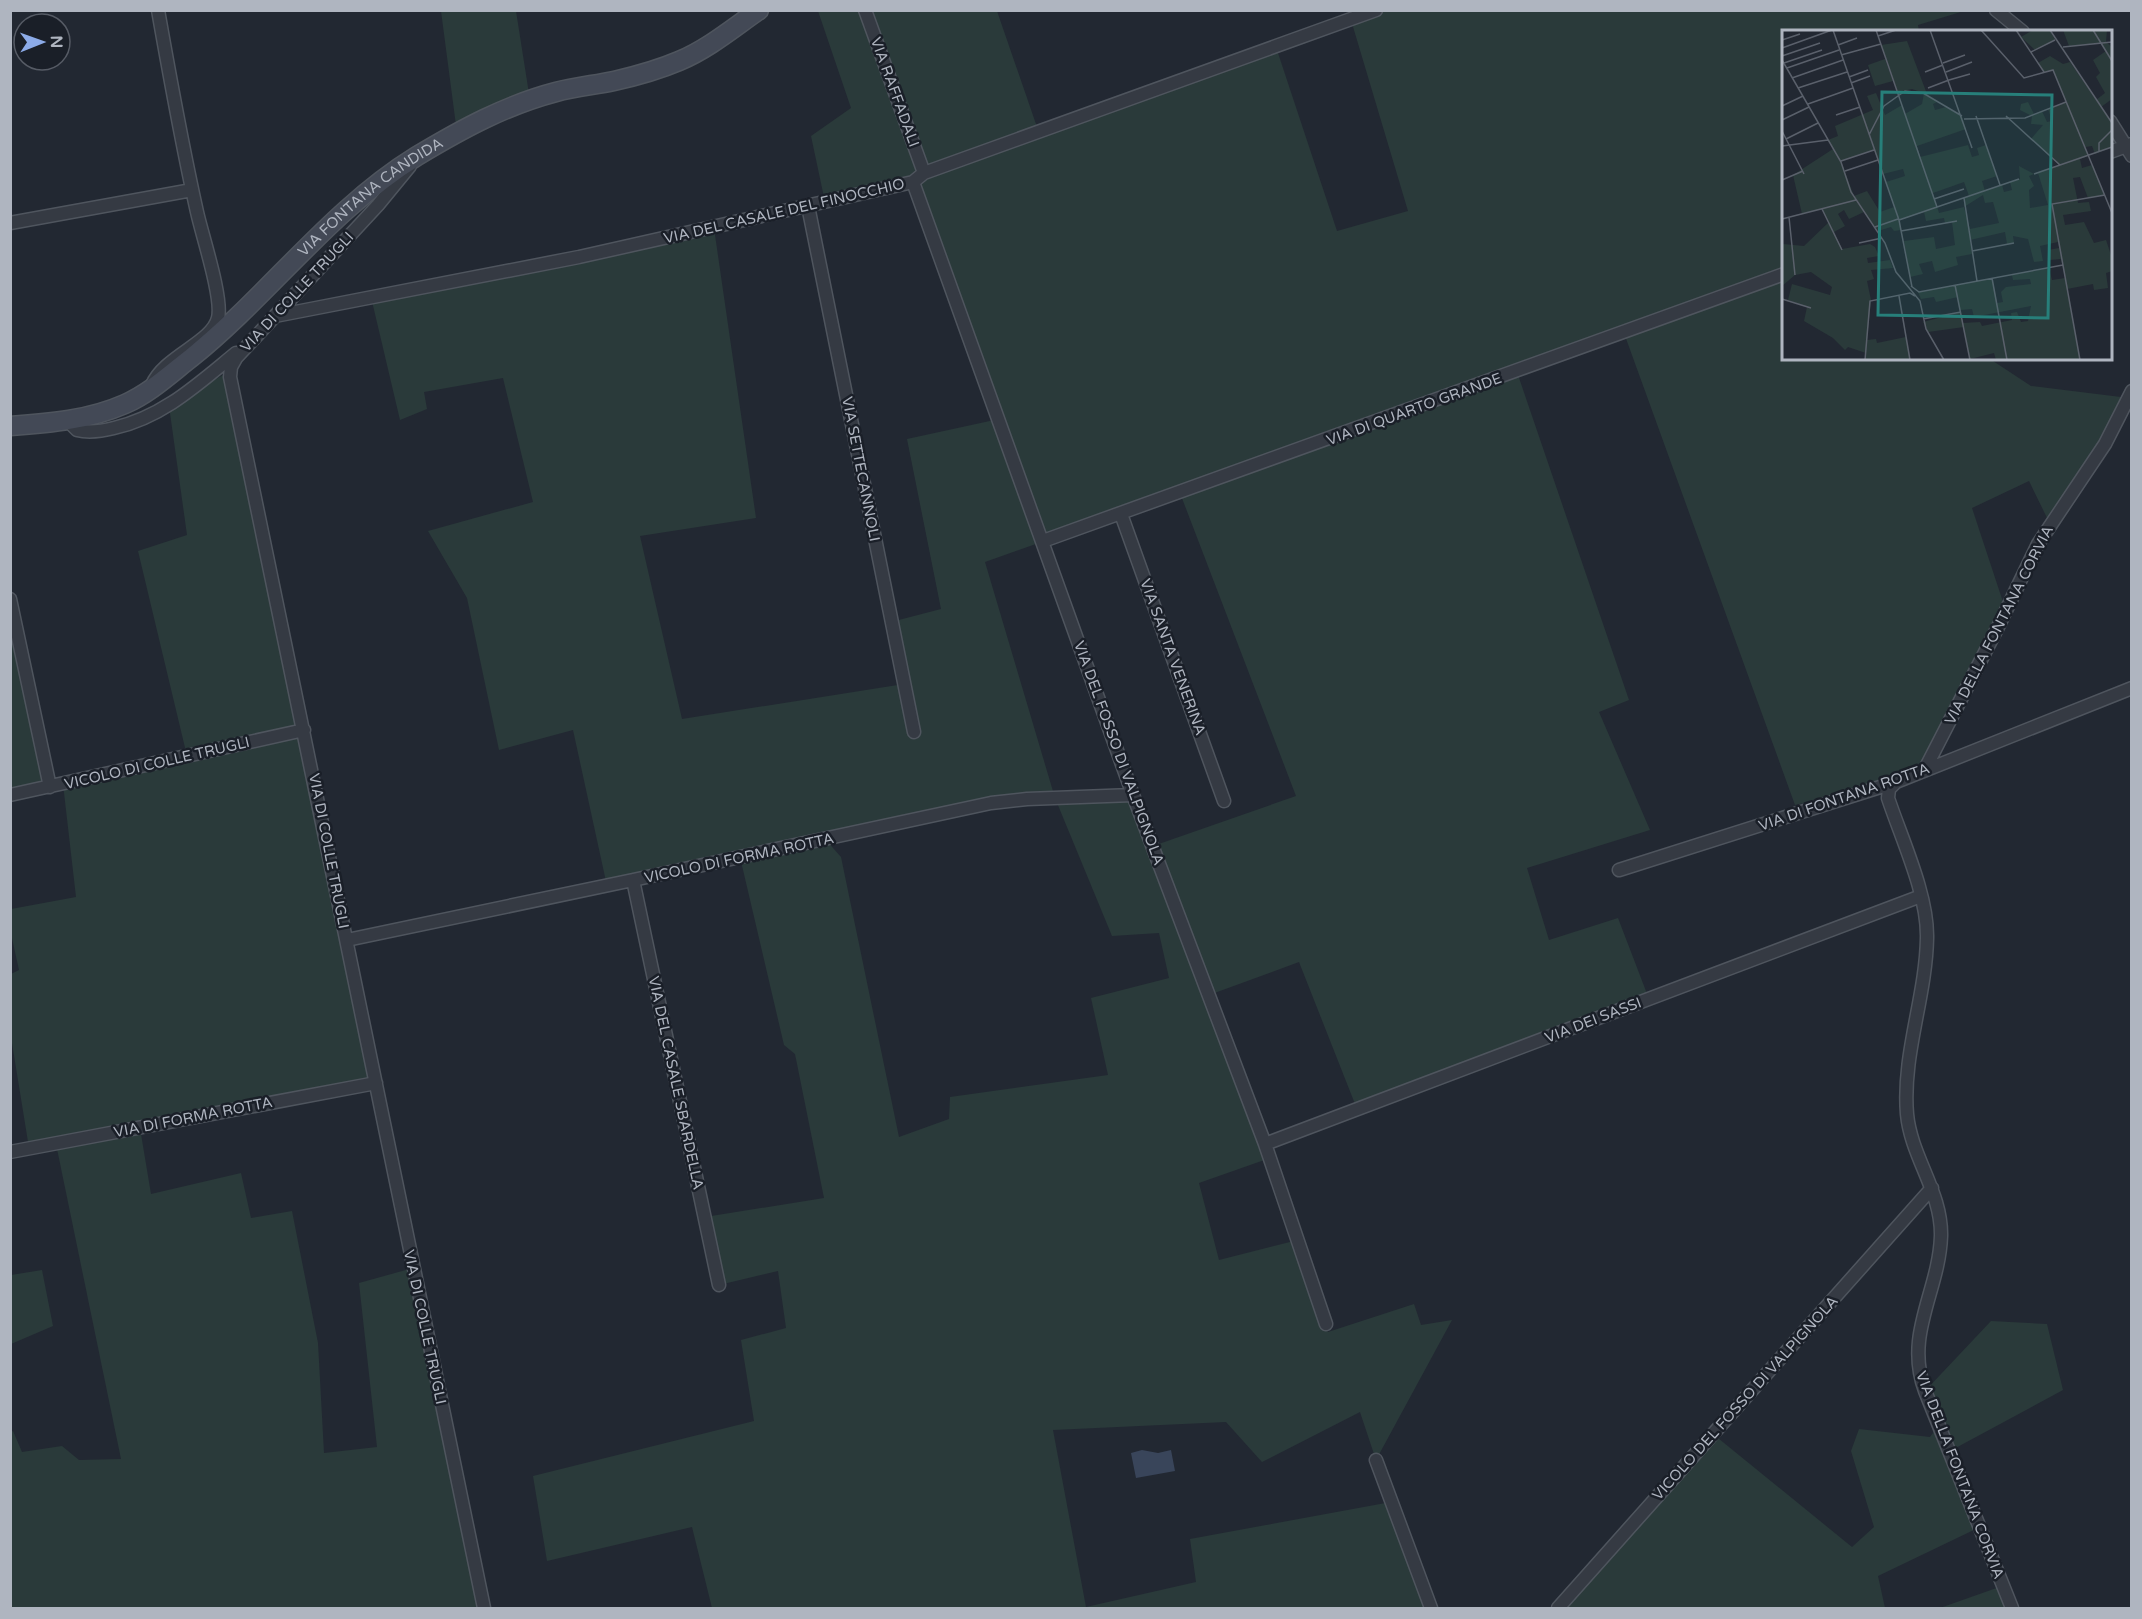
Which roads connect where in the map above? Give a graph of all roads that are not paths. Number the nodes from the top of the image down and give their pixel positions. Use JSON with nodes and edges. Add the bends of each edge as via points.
{"nodes":[{"id":1,"x":158,"y":10,"type":"edge"},
{"id":2,"x":865,"y":10,"type":"edge"},
{"id":3,"x":1377,"y":10,"type":"edge"},
{"id":4,"x":1996,"y":10,"type":"edge"},
{"id":5,"x":749,"y":14,"type":"edge"},
{"id":6,"x":2021,"y":30,"type":"edge"},
{"id":7,"x":2112,"y":124,"type":"edge"},
{"id":8,"x":2130,"y":148,"type":"edge"},
{"id":9,"x":2112,"y":152,"type":"edge"},
{"id":10,"x":415,"y":157,"type":"junction"},
{"id":11,"x":924,"y":172,"type":"junction"},
{"id":12,"x":913,"y":182,"type":"junction"},
{"id":13,"x":192,"y":190,"type":"junction"},
{"id":14,"x":808,"y":206,"type":"junction"},
{"id":15,"x":10,"y":223,"type":"edge"},
{"id":16,"x":1782,"y":275,"type":"edge"},
{"id":17,"x":275,"y":316,"type":"junction"},
{"id":18,"x":253,"y":338,"type":"junction"},
{"id":19,"x":150,"y":391,"type":"junction"},
{"id":20,"x":2132,"y":391,"type":"edge"},
{"id":21,"x":68,"y":421,"type":"junction"},
{"id":22,"x":10,"y":426,"type":"edge"},
{"id":23,"x":1121,"y":514,"type":"junction"},
{"id":24,"x":1043,"y":541,"type":"junction"},
{"id":25,"x":10,"y":599,"type":"edge"},
{"id":26,"x":2132,"y":688,"type":"edge"},
{"id":27,"x":304,"y":730,"type":"junction"},
{"id":28,"x":914,"y":732,"type":"dead end"},
{"id":29,"x":1925,"y":769,"type":"junction"},
{"id":30,"x":1896,"y":782,"type":"junction"},
{"id":31,"x":50,"y":786,"type":"junction"},
{"id":32,"x":10,"y":795,"type":"edge"},
{"id":33,"x":1133,"y":795,"type":"junction"},
{"id":34,"x":1224,"y":801,"type":"dead end"},
{"id":35,"x":1619,"y":870,"type":"dead end"},
{"id":36,"x":633,"y":880,"type":"junction"},
{"id":37,"x":1921,"y":896,"type":"junction"},
{"id":38,"x":347,"y":940,"type":"junction"},
{"id":39,"x":376,"y":1083,"type":"junction"},
{"id":40,"x":1265,"y":1144,"type":"junction"},
{"id":41,"x":10,"y":1152,"type":"edge"},
{"id":42,"x":1932,"y":1188,"type":"junction"},
{"id":43,"x":719,"y":1285,"type":"dead end"},
{"id":44,"x":1326,"y":1324,"type":"dead end"},
{"id":45,"x":1376,"y":1460,"type":"dead end"},
{"id":46,"x":484,"y":1608,"type":"edge"},
{"id":47,"x":1431,"y":1608,"type":"edge"},
{"id":48,"x":1558,"y":1608,"type":"edge"},
{"id":49,"x":2012,"y":1608,"type":"edge"}],
"edges":[{"from":1,"to":13,"type":"street"},
{"from":2,"to":11,"type":"street","name":"VIA RAFFADALI"},
{"from":3,"to":11,"type":"street","name":"VIA DEL CASALE DEL FINOCCHIO"},
{"from":4,"to":6,"type":"street"},
{"from":5,"to":10,"type":"main road","name":"VIA FONTANA CANDIDA","via":[[709,45],[680,61],[510,107]]},
{"from":7,"to":8,"type":"street"},
{"from":8,"to":9,"type":"street"},
{"from":10,"to":17,"type":"street","name":"VIA DI COLLE TRUGLI","via":[[378,206]]},
{"from":10,"to":19,"type":"main road","name":"VIA FONTANA CANDIDA","via":[[346,210],[217,336]]},
{"from":11,"to":12,"type":"street","name":"VIA DEL CASALE DEL FINOCCHIO"},
{"from":12,"to":14,"type":"street","name":"VIA DEL CASALE DEL FINOCCHIO"},
{"from":12,"to":24,"type":"street","name":"VIA DEL FOSSO DI VALPIGNOLA"},
{"from":13,"to":15,"type":"street"},
{"from":13,"to":19,"type":"street","via":[[219,301],[218,318],[208,333],[160,371]]},
{"from":14,"to":17,"type":"street","name":"VIA DEL CASALE DEL FINOCCHIO","via":[[579,257]]},
{"from":14,"to":28,"type":"street","name":"VIA SETTECANNOLI"},
{"from":16,"to":23,"type":"street","name":"VIA DI QUARTO GRANDE"},
{"from":17,"to":18,"type":"street","name":"VIA DI COLLE TRUGLI"},
{"from":18,"to":21,"type":"street","via":[[187,393],[144,419],[92,432],[77,430]]},
{"from":18,"to":27,"type":"street","name":"VIA DI COLLE TRUGLI","via":[[234,361],[230,381]]},
{"from":19,"to":21,"type":"main road","name":"VIA FONTANA CANDIDA","via":[[115,409]]},
{"from":20,"to":29,"type":"street","name":"VIA DELLA FONTANA CORVIA","via":[[2101,451],[2035,550]]},
{"from":21,"to":22,"type":"main road","name":"VIA FONTANA CANDIDA"},
{"from":23,"to":24,"type":"street","name":"VIA DI QUARTO GRANDE"},
{"from":23,"to":34,"type":"street","name":"VIA SANTA VENERINA"},
{"from":24,"to":33,"type":"street","name":"VIA DEL FOSSO DI VALPIGNOLA"},
{"from":25,"to":31,"type":"street"},
{"from":26,"to":29,"type":"street","name":"VIA DI FONTANA ROTTA"},
{"from":27,"to":31,"type":"street","name":"VICOLO DI COLLE TRUGLI"},
{"from":27,"to":38,"type":"street","name":"VIA DI COLLE TRUGLI"},
{"from":29,"to":30,"type":"street","name":"VIA DI FONTANA ROTTA"},
{"from":30,"to":35,"type":"street","name":"VIA DI FONTANA ROTTA"},
{"from":30,"to":37,"type":"street","name":"VIA DELLA FONTANA CORVIA","via":[[1888,789],[1888,798]]},
{"from":31,"to":32,"type":"street","name":"VICOLO DI COLLE TRUGLI"},
{"from":33,"to":36,"type":"street","name":"VICOLO DI FORMA ROTTA","via":[[994,802]]},
{"from":33,"to":40,"type":"street","name":"VIA DEL FOSSO DI VALPIGNOLA"},
{"from":36,"to":38,"type":"street","name":"VICOLO DI FORMA ROTTA"},
{"from":36,"to":43,"type":"street","name":"VIA DEL CASALE SBARDELLA"},
{"from":37,"to":40,"type":"street","name":"VIA DEI SASSI"},
{"from":37,"to":42,"type":"street","name":"VIA DELLA FONTANA CORVIA","via":[[1927,942],[1907,1107],[1912,1138]]},
{"from":38,"to":39,"type":"street","name":"VIA DI COLLE TRUGLI"},
{"from":39,"to":41,"type":"street","name":"VIA DI FORMA ROTTA"},
{"from":39,"to":46,"type":"street","name":"VIA DI COLLE TRUGLI"},
{"from":40,"to":44,"type":"street","name":"VIA DEL FOSSO DI VALPIGNOLA"},
{"from":42,"to":48,"type":"street","name":"VICOLO DEL FOSSO DI VALPIGNOLA"},
{"from":42,"to":49,"type":"street","name":"VIA DELLA FONTANA CORVIA","via":[[1939,1212],[1940,1240],[1918,1340],[1918,1367]]},
{"from":45,"to":47,"type":"street"}]}
